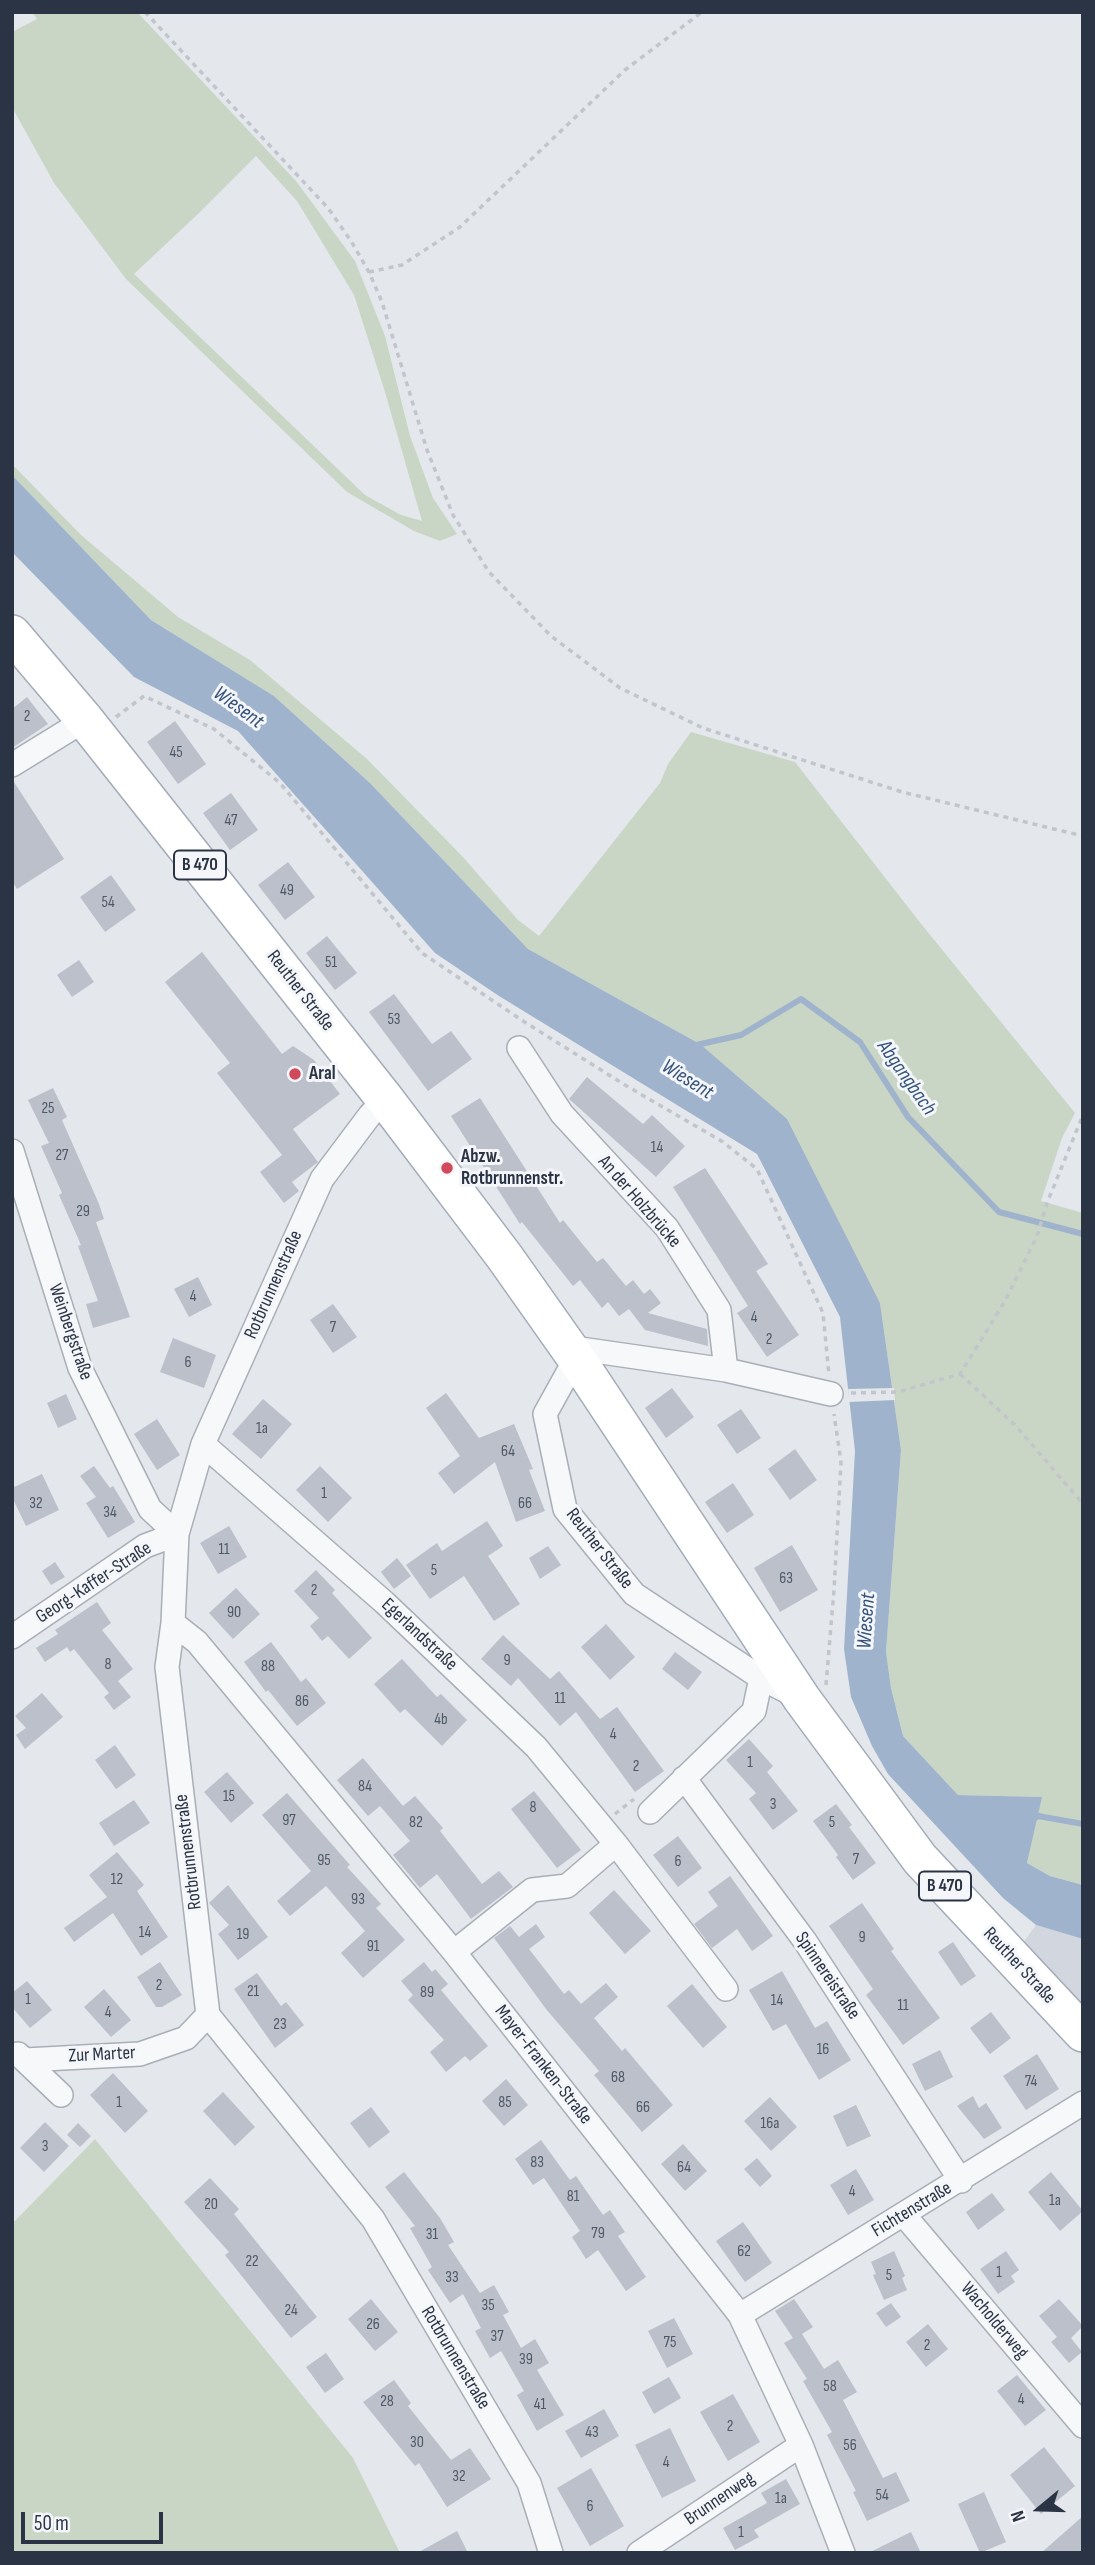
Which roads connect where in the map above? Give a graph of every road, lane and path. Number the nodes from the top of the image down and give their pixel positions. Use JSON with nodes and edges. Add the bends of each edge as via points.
{"nodes":[{"id":1,"x":145,"y":12,"type":"edge"},
{"id":2,"x":702,"y":12,"type":"edge"},
{"id":3,"x":369,"y":272,"type":"junction"},
{"id":4,"x":12,"y":634,"type":"edge"},
{"id":5,"x":90,"y":726,"type":"junction"},
{"id":6,"x":12,"y":765,"type":"edge"},
{"id":7,"x":1083,"y":836,"type":"edge"},
{"id":8,"x":519,"y":1048,"type":"dead end"},
{"id":9,"x":385,"y":1099,"type":"junction"},
{"id":10,"x":1083,"y":1115,"type":"edge"},
{"id":11,"x":12,"y":1151,"type":"edge"},
{"id":12,"x":571,"y":1353,"type":"junction"},
{"id":13,"x":726,"y":1370,"type":"junction"},
{"id":14,"x":960,"y":1374,"type":"junction"},
{"id":15,"x":837,"y":1393,"type":"junction"},
{"id":16,"x":203,"y":1444,"type":"junction"},
{"id":17,"x":1083,"y":1504,"type":"edge"},
{"id":18,"x":177,"y":1534,"type":"junction"},
{"id":19,"x":173,"y":1623,"type":"junction"},
{"id":20,"x":12,"y":1637,"type":"edge"},
{"id":21,"x":761,"y":1678,"type":"junction"},
{"id":22,"x":814,"y":1692,"type":"junction"},
{"id":23,"x":684,"y":1778,"type":"junction"},
{"id":24,"x":650,"y":1812,"type":"joint"},
{"id":25,"x":601,"y":1825,"type":"junction"},
{"id":26,"x":616,"y":1844,"type":"junction"},
{"id":27,"x":454,"y":1952,"type":"junction"},
{"id":28,"x":726,"y":1989,"type":"dead end"},
{"id":29,"x":208,"y":2015,"type":"junction"},
{"id":30,"x":1083,"y":2033,"type":"edge"},
{"id":31,"x":18,"y":2055,"type":"edge"},
{"id":32,"x":61,"y":2095,"type":"dead end"},
{"id":33,"x":1083,"y":2103,"type":"edge"},
{"id":34,"x":961,"y":2181,"type":"junction"},
{"id":35,"x":904,"y":2216,"type":"junction"},
{"id":36,"x":740,"y":2315,"type":"junction"},
{"id":37,"x":1083,"y":2426,"type":"edge"},
{"id":38,"x":801,"y":2445,"type":"junction"},
{"id":39,"x":551,"y":2553,"type":"edge"},
{"id":40,"x":639,"y":2553,"type":"edge"},
{"id":41,"x":843,"y":2553,"type":"edge"}],
"edges":[{"from":1,"to":3,"type":"path","via":[[328,208]]},
{"from":2,"to":3,"type":"path","via":[[625,70],[460,228],[402,265]]},
{"from":3,"to":7,"type":"path","via":[[426,450],[453,515],[489,572],[551,636],[620,688],[704,728],[902,792]]},
{"from":4,"to":5,"type":"main road","name":"Reuther Straße","number":"B 470"},
{"from":5,"to":6,"type":"street"},
{"from":5,"to":9,"type":"main road","name":"Reuther Straße","number":"B 470"},
{"from":5,"to":15,"type":"path","via":[[144,695],[214,729],[280,783],[422,953],[557,1042],[723,1142],[757,1169],[822,1313]]},
{"from":8,"to":13,"type":"street","name":"An der Holzbrücke","via":[[562,1114],[667,1228],[719,1310]]},
{"from":9,"to":12,"type":"main road","name":"Reuther Straße","number":"B 470"},
{"from":9,"to":16,"type":"street","name":"Rotbrunnenstraße","via":[[322,1179]]},
{"from":10,"to":14,"type":"path","via":[[1037,1236],[1005,1301]]},
{"from":11,"to":18,"type":"street","name":"Weinbergstraße","via":[[80,1368],[150,1509]]},
{"from":12,"to":13,"type":"street"},
{"from":12,"to":21,"type":"street","name":"Reuther Straße","via":[[545,1414],[565,1509],[634,1594]]},
{"from":12,"to":22,"type":"main road","name":"Reuther Straße","number":"B 470"},
{"from":13,"to":15,"type":"street"},
{"from":14,"to":15,"type":"path","via":[[898,1392]]},
{"from":14,"to":17,"type":"path","via":[[1015,1425]]},
{"from":15,"to":22,"type":"path","via":[[841,1462],[834,1590]]},
{"from":16,"to":18,"type":"street","name":"Rotbrunnenstraße"},
{"from":16,"to":25,"type":"street","name":"Egerlandstraße","via":[[385,1603],[536,1747]]},
{"from":18,"to":19,"type":"street","name":"Rotbrunnenstraße"},
{"from":18,"to":20,"type":"street","name":"Georg-Kaffer-Straße","via":[[145,1546]]},
{"from":19,"to":27,"type":"street","name":"Mayer-Franken-Straße","via":[[197,1643]]},
{"from":19,"to":29,"type":"street","name":"Rotbrunnenstraße","via":[[167,1667]]},
{"from":21,"to":22,"type":"street","name":"Reuther Straße"},
{"from":21,"to":23,"type":"street","via":[[754,1711]]},
{"from":22,"to":30,"type":"main road","name":"Reuther Straße","number":"B 470","via":[[920,1859]]},
{"from":23,"to":24,"type":"street"},
{"from":23,"to":34,"type":"street","name":"Spinnereistraße","via":[[805,1941]]},
{"from":24,"to":25,"type":"path","via":[[635,1797]]},
{"from":25,"to":26,"type":"street","name":"Egerlandstraße"},
{"from":26,"to":27,"type":"street","via":[[567,1886],[532,1889]]},
{"from":26,"to":28,"type":"street","name":"Egerlandstraße"},
{"from":27,"to":36,"type":"street","name":"Mayer-Franken-Straße"},
{"from":29,"to":31,"type":"street","name":"Zur Marter","via":[[186,2038],[140,2054]]},
{"from":29,"to":39,"type":"street","name":"Rotbrunnenstraße","via":[[373,2219],[529,2483]]},
{"from":31,"to":32,"type":"street"},
{"from":33,"to":34,"type":"street","name":"Fichtenstraße"},
{"from":34,"to":35,"type":"street","name":"Fichtenstraße"},
{"from":35,"to":36,"type":"street","name":"Fichtenstraße"},
{"from":35,"to":37,"type":"street","name":"Wacholderweg"},
{"from":36,"to":38,"type":"street","name":"Mayer-Franken-Straße"},
{"from":38,"to":40,"type":"street","name":"Brunnenweg"},
{"from":38,"to":41,"type":"street","name":"Mayer-Franken-Straße"}]}
